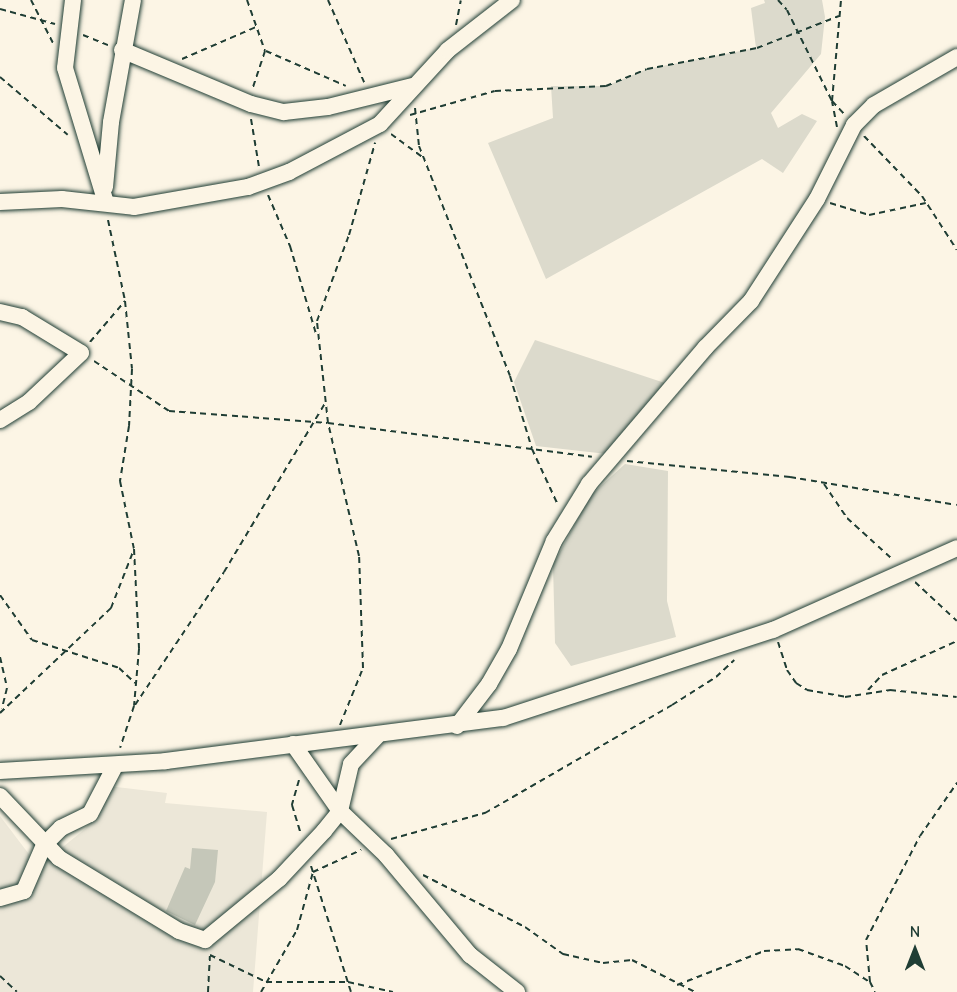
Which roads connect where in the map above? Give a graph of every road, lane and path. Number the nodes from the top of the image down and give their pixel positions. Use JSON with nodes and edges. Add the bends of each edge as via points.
{"nodes":[{"id":1,"x":31,"y":0,"type":"edge"},
{"id":2,"x":74,"y":0,"type":"edge"},
{"id":3,"x":134,"y":0,"type":"edge"},
{"id":4,"x":512,"y":0,"type":"edge"},
{"id":5,"x":778,"y":0,"type":"edge"},
{"id":6,"x":841,"y":0,"type":"edge"},
{"id":7,"x":838,"y":16,"type":"junction"},
{"id":8,"x":256,"y":27,"type":"dead end"},
{"id":9,"x":798,"y":34,"type":"junction"},
{"id":10,"x":122,"y":50,"type":"junction"},
{"id":11,"x":265,"y":51,"type":"dead end"},
{"id":12,"x":957,"y":57,"type":"edge"},
{"id":13,"x":166,"y":67,"type":"junction"},
{"id":14,"x":65,"y":68,"type":"junction"},
{"id":15,"x":0,"y":77,"type":"edge"},
{"id":16,"x":418,"y":85,"type":"junction"},
{"id":17,"x":370,"y":99,"type":"junction"},
{"id":18,"x":832,"y":100,"type":"junction"},
{"id":19,"x":415,"y":114,"type":"junction"},
{"id":20,"x":403,"y":117,"type":"dead end"},
{"id":21,"x":380,"y":124,"type":"junction"},
{"id":22,"x":854,"y":125,"type":"junction"},
{"id":23,"x":841,"y":145,"type":"junction"},
{"id":24,"x":90,"y":153,"type":"junction"},
{"id":25,"x":817,"y":199,"type":"junction"},
{"id":26,"x":0,"y":202,"type":"edge"},
{"id":27,"x":106,"y":203,"type":"junction"},
{"id":28,"x":926,"y":203,"type":"junction"},
{"id":29,"x":957,"y":250,"type":"edge"},
{"id":30,"x":125,"y":301,"type":"junction"},
{"id":31,"x":0,"y":312,"type":"edge"},
{"id":32,"x":81,"y":353,"type":"junction"},
{"id":33,"x":133,"y":390,"type":"junction"},
{"id":34,"x":326,"y":400,"type":"junction"},
{"id":35,"x":0,"y":420,"type":"edge"},
{"id":36,"x":317,"y":422,"type":"junction"},
{"id":37,"x":328,"y":423,"type":"junction"},
{"id":38,"x":532,"y":449,"type":"junction"},
{"id":39,"x":614,"y":460,"type":"junction"},
{"id":40,"x":824,"y":484,"type":"junction"},
{"id":41,"x":957,"y":505,"type":"edge"},
{"id":42,"x":564,"y":524,"type":"junction"},
{"id":43,"x":957,"y":548,"type":"edge"},
{"id":44,"x":134,"y":549,"type":"junction"},
{"id":45,"x":901,"y":572,"type":"junction"},
{"id":46,"x":0,"y":595,"type":"edge"},
{"id":47,"x":957,"y":621,"type":"edge"},
{"id":48,"x":773,"y":630,"type":"junction"},
{"id":49,"x":957,"y":641,"type":"edge"},
{"id":50,"x":66,"y":651,"type":"junction"},
{"id":51,"x":738,"y":656,"type":"dead end"},
{"id":52,"x":0,"y":657,"type":"edge"},
{"id":53,"x":136,"y":684,"type":"junction"},
{"id":54,"x":868,"y":690,"type":"junction"},
{"id":55,"x":957,"y":696,"type":"edge"},
{"id":56,"x":134,"y":706,"type":"junction"},
{"id":57,"x":1,"y":712,"type":"edge"},
{"id":58,"x":457,"y":726,"type":"junction"},
{"id":59,"x":377,"y":736,"type":"junction"},
{"id":60,"x":336,"y":738,"type":"junction"},
{"id":61,"x":293,"y":744,"type":"junction"},
{"id":62,"x":304,"y":763,"type":"junction"},
{"id":63,"x":115,"y":766,"type":"junction"},
{"id":64,"x":0,"y":771,"type":"edge"},
{"id":65,"x":957,"y":783,"type":"edge"},
{"id":66,"x":0,"y":796,"type":"edge"},
{"id":67,"x":340,"y":811,"type":"junction"},
{"id":68,"x":375,"y":844,"type":"junction"},
{"id":69,"x":45,"y":845,"type":"junction"},
{"id":70,"x":307,"y":852,"type":"junction"},
{"id":71,"x":416,"y":871,"type":"dead end"},
{"id":72,"x":313,"y":872,"type":"junction"},
{"id":73,"x":0,"y":898,"type":"edge"},
{"id":74,"x":207,"y":948,"type":"junction"},
{"id":75,"x":0,"y":976,"type":"edge"},
{"id":76,"x":266,"y":982,"type":"junction"},
{"id":77,"x":348,"y":982,"type":"junction"},
{"id":78,"x":870,"y":982,"type":"junction"},
{"id":79,"x":677,"y":985,"type":"junction"},
{"id":80,"x":17,"y":992,"type":"edge"},
{"id":81,"x":208,"y":992,"type":"edge"},
{"id":82,"x":261,"y":992,"type":"edge"},
{"id":83,"x":351,"y":992,"type":"edge"},
{"id":84,"x":393,"y":992,"type":"edge"},
{"id":85,"x":517,"y":992,"type":"edge"},
{"id":86,"x":695,"y":992,"type":"edge"},
{"id":87,"x":875,"y":992,"type":"edge"}],
"edges":[{"from":1,"to":14,"type":"path"},
{"from":2,"to":14,"type":"street"},
{"from":3,"to":10,"type":"street"},
{"from":4,"to":16,"type":"street","via":[[472,27]]},
{"from":5,"to":9,"type":"path"},
{"from":6,"to":7,"type":"path"},
{"from":7,"to":9,"type":"path"},
{"from":7,"to":18,"type":"path"},
{"from":8,"to":13,"type":"path"},
{"from":9,"to":18,"type":"path"},
{"from":9,"to":19,"type":"path","via":[[757,48],[647,69],[606,86],[495,91]]},
{"from":10,"to":13,"type":"street"},
{"from":10,"to":27,"type":"street","via":[[104,172]]},
{"from":11,"to":17,"type":"path"},
{"from":12,"to":22,"type":"street","via":[[874,105]]},
{"from":13,"to":17,"type":"street","via":[[251,104],[284,111]]},
{"from":14,"to":24,"type":"street"},
{"from":15,"to":24,"type":"path"},
{"from":16,"to":17,"type":"street"},
{"from":16,"to":19,"type":"path"},
{"from":16,"to":21,"type":"street"},
{"from":18,"to":22,"type":"path"},
{"from":18,"to":23,"type":"path"},
{"from":19,"to":20,"type":"path"},
{"from":19,"to":38,"type":"path","via":[[419,146],[510,376]]},
{"from":21,"to":27,"type":"street","via":[[289,172],[248,187],[134,207]]},
{"from":21,"to":34,"type":"path","via":[[349,235],[316,321]]},
{"from":22,"to":23,"type":"street"},
{"from":22,"to":28,"type":"path"},
{"from":23,"to":25,"type":"street"},
{"from":24,"to":27,"type":"street"},
{"from":25,"to":28,"type":"path","via":[[869,215]]},
{"from":25,"to":39,"type":"street","via":[[751,301],[705,348]]},
{"from":26,"to":27,"type":"street","via":[[62,199]]},
{"from":27,"to":30,"type":"path"},
{"from":28,"to":29,"type":"path"},
{"from":30,"to":32,"type":"path"},
{"from":30,"to":33,"type":"path"},
{"from":31,"to":32,"type":"street","via":[[22,317]]},
{"from":32,"to":33,"type":"path"},
{"from":32,"to":35,"type":"street","via":[[29,402]]},
{"from":33,"to":36,"type":"path","via":[[169,411]]},
{"from":33,"to":44,"type":"path","via":[[120,481]]},
{"from":34,"to":36,"type":"path"},
{"from":34,"to":37,"type":"path"},
{"from":36,"to":37,"type":"path"},
{"from":36,"to":56,"type":"path","via":[[224,572]]},
{"from":37,"to":38,"type":"path"},
{"from":37,"to":60,"type":"path","via":[[359,556],[363,668]]},
{"from":38,"to":39,"type":"path"},
{"from":38,"to":42,"type":"path","via":[[550,481]]},
{"from":39,"to":40,"type":"path","via":[[762,473]]},
{"from":39,"to":42,"type":"street","via":[[589,484]]},
{"from":40,"to":41,"type":"path"},
{"from":40,"to":45,"type":"path","via":[[847,518],[887,552]]},
{"from":42,"to":58,"type":"street","via":[[509,649],[489,684]]},
{"from":43,"to":45,"type":"street"},
{"from":44,"to":50,"type":"path","via":[[111,608]]},
{"from":44,"to":53,"type":"path","via":[[139,649]]},
{"from":45,"to":47,"type":"path"},
{"from":45,"to":48,"type":"street"},
{"from":46,"to":50,"type":"path","via":[[32,640]]},
{"from":48,"to":54,"type":"path","via":[[796,683],[829,696]]},
{"from":48,"to":58,"type":"street","via":[[583,695],[503,718]]},
{"from":49,"to":54,"type":"path","via":[[882,675]]},
{"from":50,"to":53,"type":"path","via":[[119,668]]},
{"from":50,"to":57,"type":"path"},
{"from":51,"to":68,"type":"path","via":[[716,677],[672,705],[485,813]]},
{"from":52,"to":57,"type":"path","via":[[7,688]]},
{"from":53,"to":56,"type":"path"},
{"from":54,"to":55,"type":"path"},
{"from":56,"to":63,"type":"path"},
{"from":58,"to":59,"type":"street"},
{"from":59,"to":60,"type":"street"},
{"from":59,"to":67,"type":"street","via":[[351,764]]},
{"from":60,"to":61,"type":"street"},
{"from":61,"to":62,"type":"street"},
{"from":61,"to":63,"type":"street"},
{"from":62,"to":67,"type":"street"},
{"from":62,"to":70,"type":"path","via":[[292,805]]},
{"from":63,"to":64,"type":"street","via":[[73,764]]},
{"from":63,"to":69,"type":"street","via":[[90,814],[62,828]]},
{"from":65,"to":78,"type":"path","via":[[920,836],[866,940]]},
{"from":66,"to":69,"type":"street"},
{"from":67,"to":68,"type":"street"},
{"from":67,"to":70,"type":"street"},
{"from":68,"to":72,"type":"path"},
{"from":68,"to":85,"type":"street","via":[[470,955]]},
{"from":69,"to":73,"type":"street","via":[[24,891]]},
{"from":69,"to":74,"type":"street","via":[[95,883]]},
{"from":70,"to":72,"type":"path"},
{"from":70,"to":74,"type":"street"},
{"from":71,"to":79,"type":"path","via":[[525,927],[563,954],[603,963],[632,960],[661,972]]},
{"from":72,"to":76,"type":"path","via":[[297,930]]},
{"from":72,"to":77,"type":"path"},
{"from":74,"to":76,"type":"path"},
{"from":74,"to":81,"type":"path"},
{"from":75,"to":80,"type":"path"},
{"from":76,"to":77,"type":"path"},
{"from":76,"to":82,"type":"path"},
{"from":77,"to":83,"type":"path"},
{"from":77,"to":84,"type":"path"},
{"from":78,"to":79,"type":"path","via":[[845,966],[798,949],[764,951]]},
{"from":78,"to":87,"type":"path"},
{"from":79,"to":86,"type":"path"}]}
